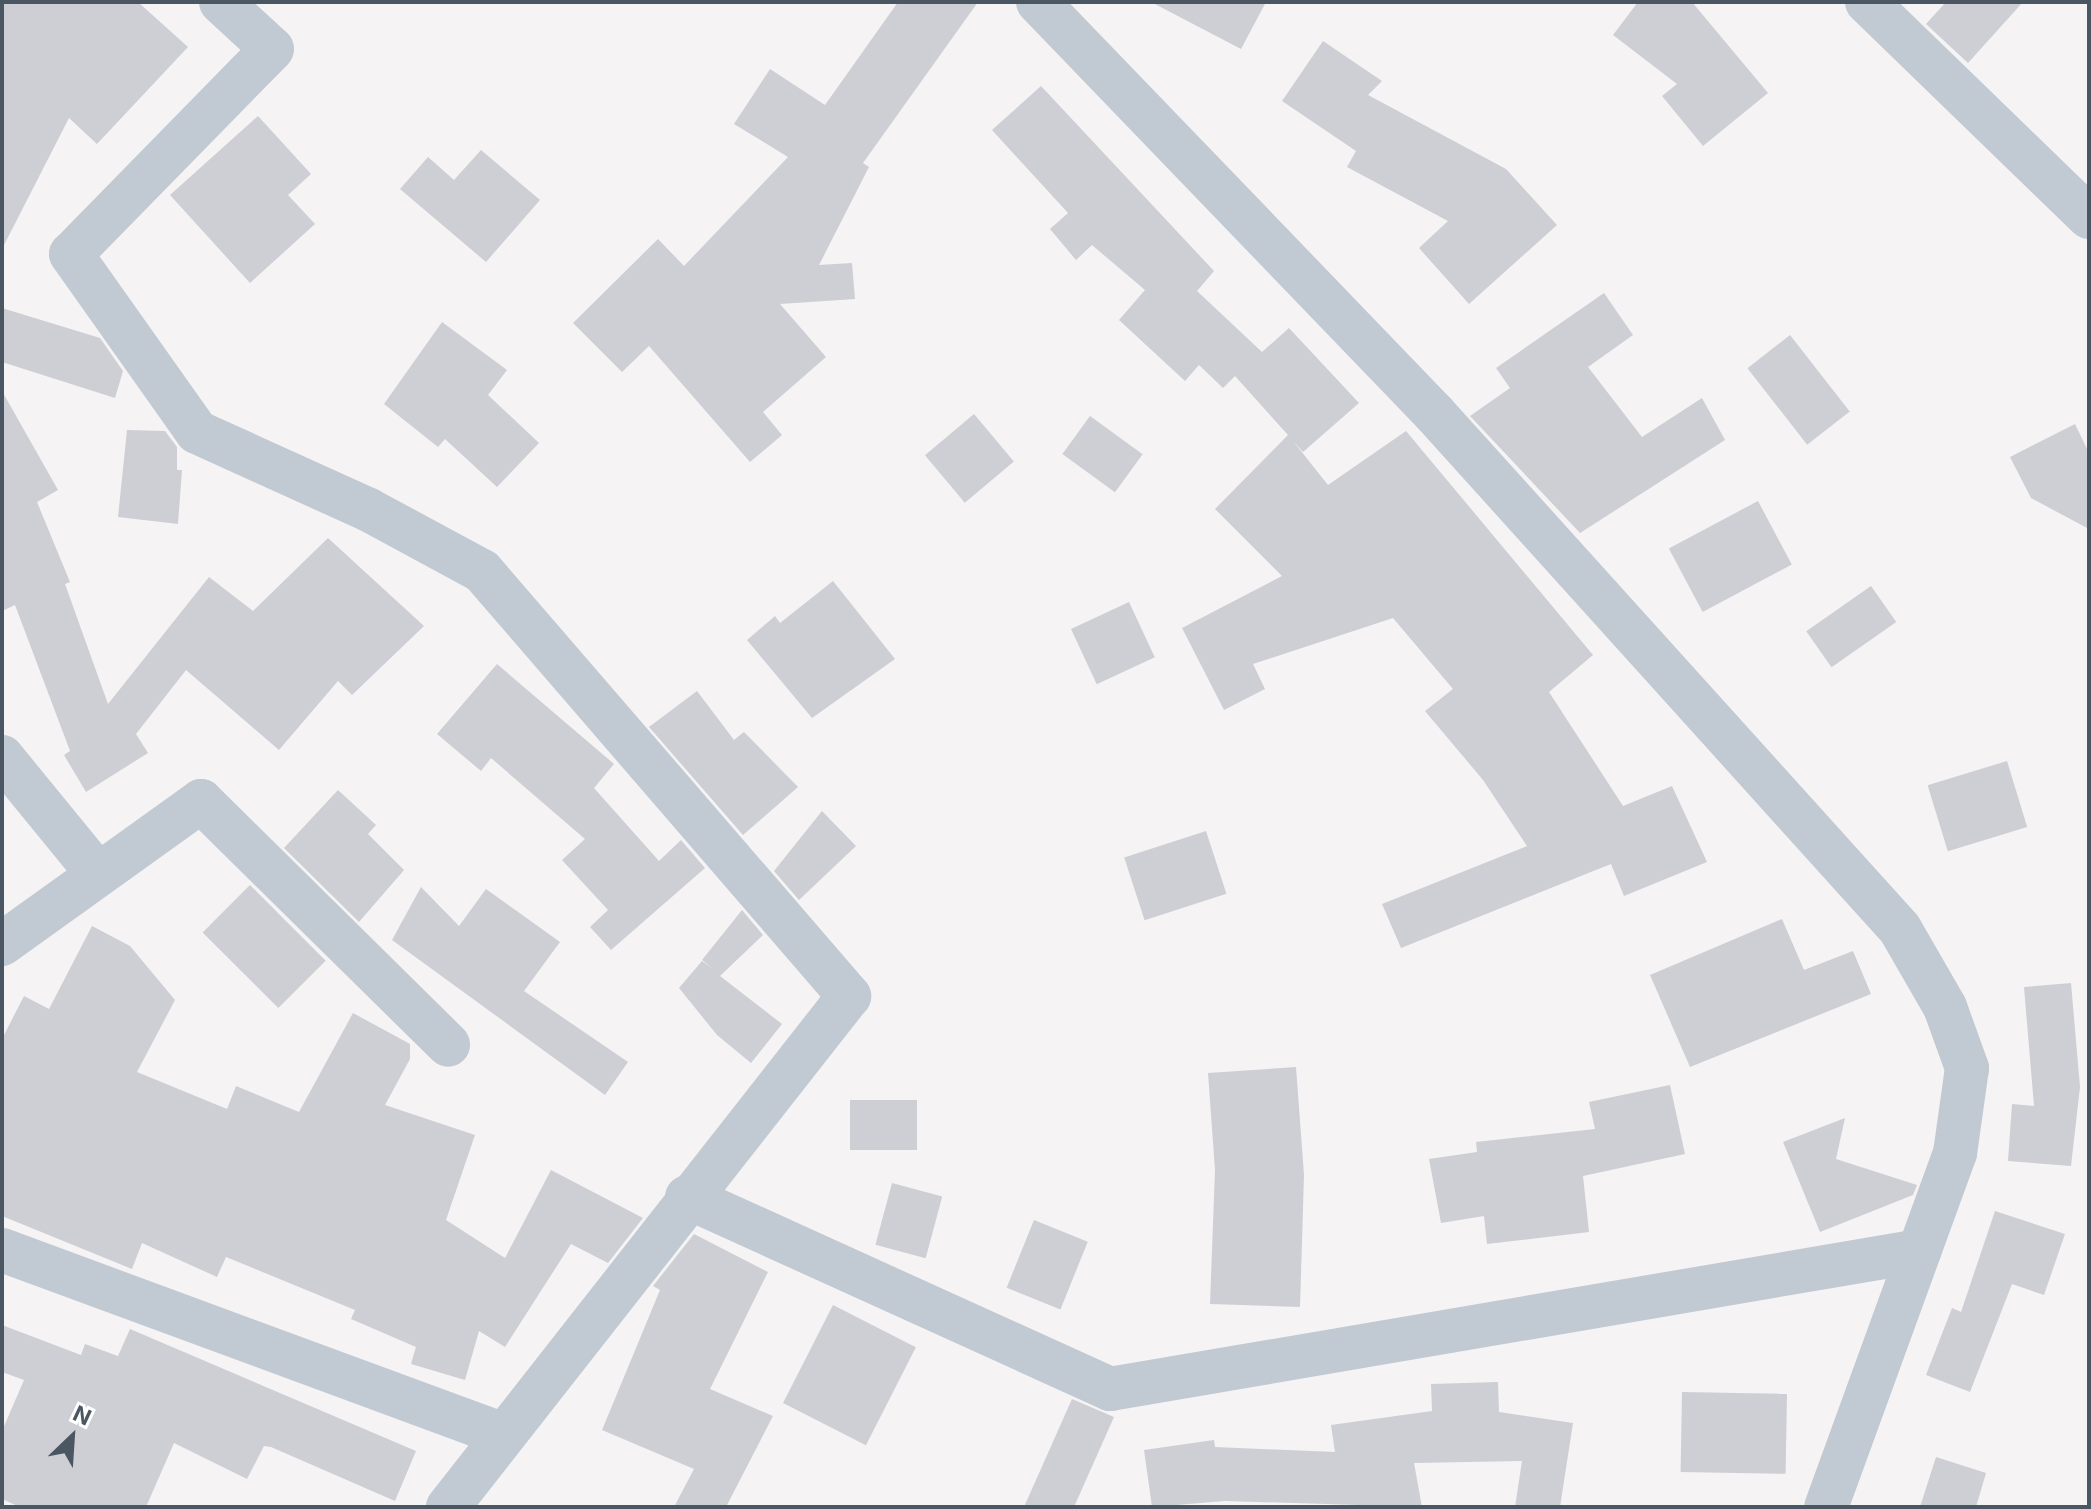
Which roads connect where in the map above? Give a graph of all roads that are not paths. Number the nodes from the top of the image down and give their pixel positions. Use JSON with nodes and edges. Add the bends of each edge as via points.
{"nodes":[{"id":1,"x":221,"y":2,"type":"edge"},
{"id":2,"x":1038,"y":2,"type":"edge"},
{"id":3,"x":1867,"y":2,"type":"edge"},
{"id":4,"x":2089,"y":217,"type":"edge"},
{"id":5,"x":2,"y":757,"type":"edge"},
{"id":6,"x":97,"y":873,"type":"junction"},
{"id":7,"x":2,"y":944,"type":"edge"},
{"id":8,"x":448,"y":1045,"type":"dead end"},
{"id":9,"x":687,"y":1197,"type":"junction"},
{"id":10,"x":2,"y":1250,"type":"edge"},
{"id":11,"x":1919,"y":1251,"type":"junction"},
{"id":12,"x":504,"y":1435,"type":"junction"},
{"id":13,"x":448,"y":1507,"type":"edge"},
{"id":14,"x":1826,"y":1507,"type":"edge"}],
"edges":[{"from":1,"to":9,"type":"street","via":[[272,49],[71,254],[197,432],[369,510],[482,571],[849,996]]},
{"from":2,"to":11,"type":"street","via":[[1434,413],[1900,929],[1945,1007],[1967,1068],[1955,1153]]},
{"from":3,"to":4,"type":"street"},
{"from":5,"to":6,"type":"street"},
{"from":6,"to":7,"type":"street"},
{"from":6,"to":8,"type":"street","via":[[201,801]]},
{"from":9,"to":11,"type":"street","via":[[1110,1389]]},
{"from":9,"to":12,"type":"street"},
{"from":10,"to":12,"type":"street"},
{"from":11,"to":14,"type":"street"},
{"from":12,"to":13,"type":"street"}]}
